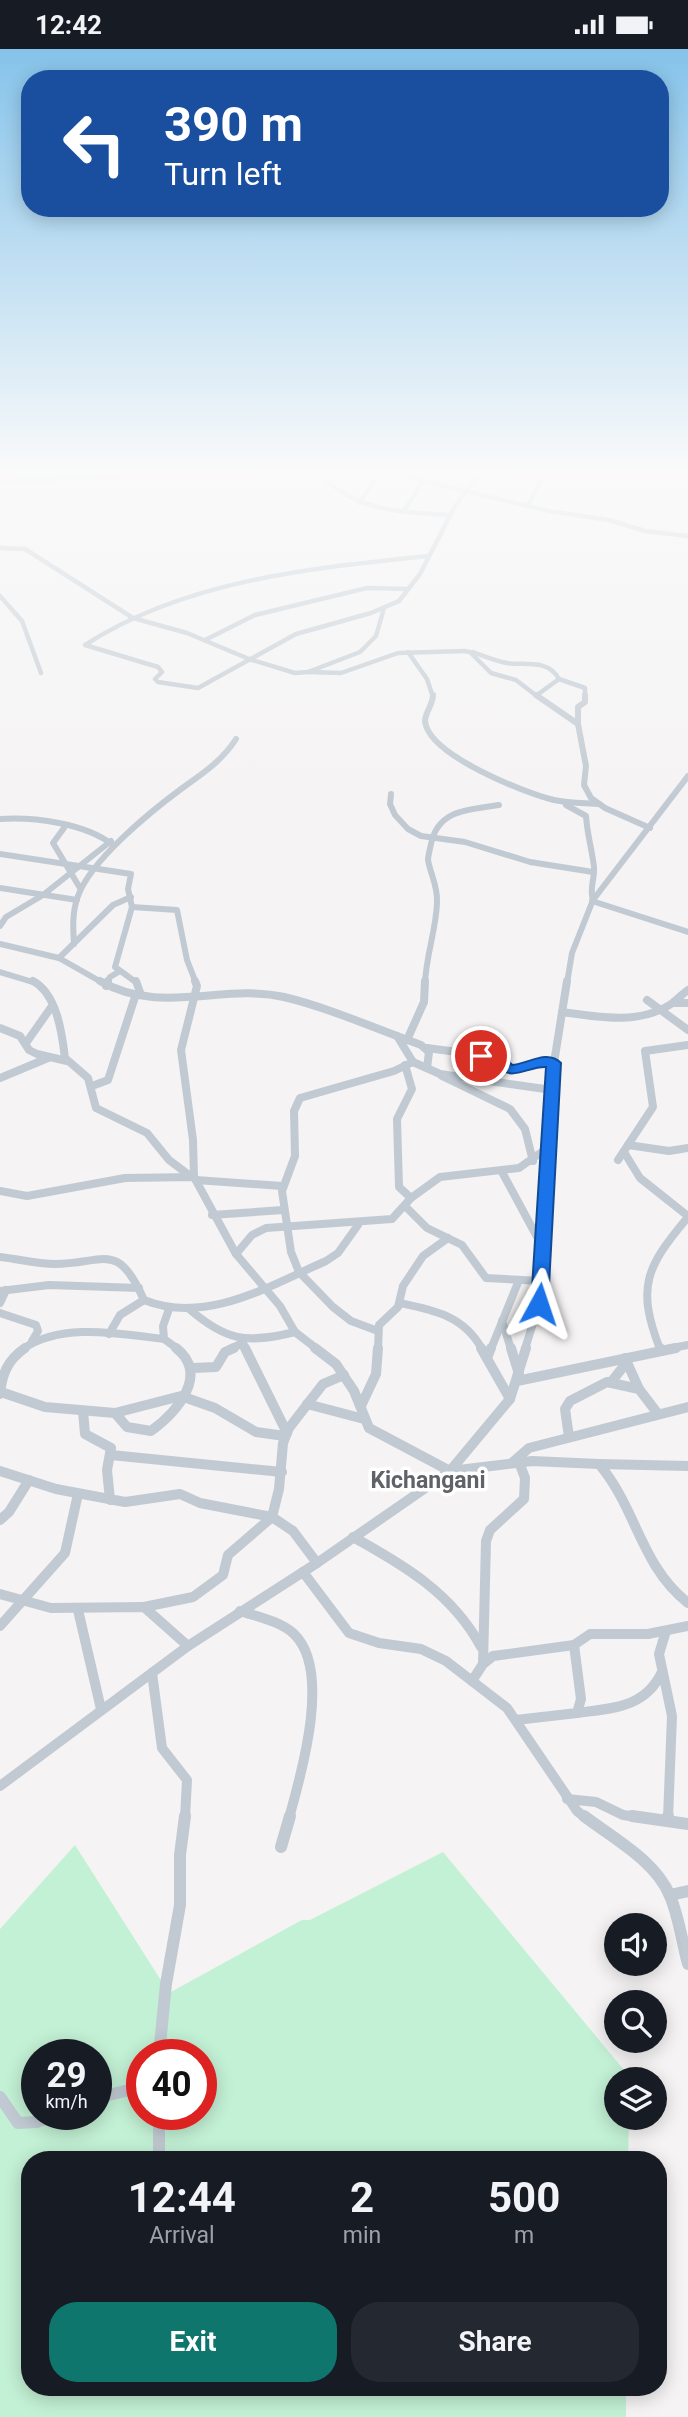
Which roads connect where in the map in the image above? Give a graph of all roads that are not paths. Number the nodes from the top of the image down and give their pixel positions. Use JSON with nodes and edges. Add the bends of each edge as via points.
{"nodes":[{"id":1,"x":79,"y":584,"type":"edge"},
{"id":2,"x":255,"y":584,"type":"edge"},
{"id":3,"x":412,"y":584,"type":"edge"},
{"id":4,"x":408,"y":589,"type":"junction"},
{"id":5,"x":0,"y":596,"type":"edge"},
{"id":6,"x":384,"y":608,"type":"junction"},
{"id":7,"x":133,"y":618,"type":"junction"},
{"id":8,"x":205,"y":641,"type":"junction"},
{"id":9,"x":408,"y":652,"type":"junction"},
{"id":10,"x":470,"y":652,"type":"junction"},
{"id":11,"x":249,"y":659,"type":"junction"},
{"id":12,"x":308,"y":672,"type":"junction"},
{"id":13,"x":41,"y":673,"type":"dead end"},
{"id":14,"x":559,"y":679,"type":"junction"},
{"id":15,"x":537,"y":695,"type":"junction"},
{"id":16,"x":578,"y":724,"type":"junction"},
{"id":17,"x":236,"y":739,"type":"dead end"},
{"id":18,"x":688,"y":776,"type":"edge"},
{"id":19,"x":391,"y":794,"type":"dead end"},
{"id":20,"x":561,"y":803,"type":"junction"},
{"id":21,"x":597,"y":804,"type":"junction"},
{"id":22,"x":499,"y":805,"type":"dead end"},
{"id":23,"x":0,"y":819,"type":"edge"},
{"id":24,"x":64,"y":828,"type":"junction"},
{"id":25,"x":650,"y":828,"type":"junction"},
{"id":26,"x":432,"y":839,"type":"junction"},
{"id":27,"x":113,"y":844,"type":"junction"},
{"id":28,"x":0,"y":854,"type":"edge"},
{"id":29,"x":65,"y":863,"type":"junction"},
{"id":30,"x":78,"y":865,"type":"junction"},
{"id":31,"x":94,"y":867,"type":"junction"},
{"id":32,"x":71,"y":871,"type":"junction"},
{"id":33,"x":593,"y":871,"type":"junction"},
{"id":34,"x":0,"y":887,"type":"edge"},
{"id":35,"x":80,"y":888,"type":"junction"},
{"id":36,"x":43,"y":895,"type":"junction"},
{"id":37,"x":131,"y":897,"type":"junction"},
{"id":38,"x":77,"y":900,"type":"junction"},
{"id":39,"x":593,"y":901,"type":"junction"},
{"id":40,"x":132,"y":907,"type":"junction"},
{"id":41,"x":0,"y":926,"type":"edge"},
{"id":42,"x":688,"y":932,"type":"edge"},
{"id":43,"x":0,"y":944,"type":"edge"},
{"id":44,"x":74,"y":944,"type":"junction"},
{"id":45,"x":58,"y":958,"type":"junction"},
{"id":46,"x":120,"y":971,"type":"junction"},
{"id":47,"x":0,"y":972,"type":"edge"},
{"id":48,"x":106,"y":986,"type":"junction"},
{"id":49,"x":688,"y":990,"type":"edge"},
{"id":50,"x":139,"y":994,"type":"junction"},
{"id":51,"x":150,"y":996,"type":"junction"},
{"id":52,"x":194,"y":999,"type":"junction"},
{"id":53,"x":174,"y":1000,"type":"junction"},
{"id":54,"x":647,"y":1000,"type":"dead end"},
{"id":55,"x":675,"y":1003,"type":"junction"},
{"id":56,"x":688,"y":1003,"type":"edge"},
{"id":57,"x":133,"y":1005,"type":"junction"},
{"id":58,"x":52,"y":1006,"type":"junction"},
{"id":59,"x":659,"y":1009,"type":"junction"},
{"id":60,"x":562,"y":1012,"type":"junction"},
{"id":61,"x":189,"y":1013,"type":"junction"},
{"id":62,"x":0,"y":1028,"type":"edge"},
{"id":63,"x":688,"y":1030,"type":"edge"},
{"id":64,"x":397,"y":1036,"type":"junction"},
{"id":65,"x":407,"y":1040,"type":"junction"},
{"id":66,"x":26,"y":1043,"type":"junction"},
{"id":67,"x":688,"y":1045,"type":"edge"},
{"id":68,"x":427,"y":1048,"type":"junction"},
{"id":69,"x":51,"y":1058,"type":"junction"},
{"id":70,"x":66,"y":1058,"type":"junction"},
{"id":71,"x":409,"y":1063,"type":"junction"},
{"id":72,"x":554,"y":1063,"type":"junction"},
{"id":73,"x":427,"y":1068,"type":"junction"},
{"id":74,"x":440,"y":1074,"type":"junction"},
{"id":75,"x":2,"y":1076,"type":"edge"},
{"id":76,"x":92,"y":1086,"type":"junction"},
{"id":77,"x":552,"y":1090,"type":"junction"},
{"id":78,"x":550,"y":1147,"type":"junction"},
{"id":79,"x":688,"y":1148,"type":"edge"},
{"id":80,"x":626,"y":1149,"type":"junction"},
{"id":81,"x":618,"y":1160,"type":"dead end"},
{"id":82,"x":533,"y":1161,"type":"junction"},
{"id":83,"x":502,"y":1172,"type":"junction"},
{"id":84,"x":193,"y":1177,"type":"junction"},
{"id":85,"x":282,"y":1186,"type":"junction"},
{"id":86,"x":0,"y":1191,"type":"edge"},
{"id":87,"x":411,"y":1198,"type":"junction"},
{"id":88,"x":405,"y":1206,"type":"junction"},
{"id":89,"x":283,"y":1210,"type":"junction"},
{"id":90,"x":212,"y":1215,"type":"junction"},
{"id":91,"x":688,"y":1216,"type":"edge"},
{"id":92,"x":358,"y":1225,"type":"junction"},
{"id":93,"x":286,"y":1227,"type":"junction"},
{"id":94,"x":448,"y":1238,"type":"junction"},
{"id":95,"x":545,"y":1251,"type":"junction"},
{"id":96,"x":236,"y":1254,"type":"junction"},
{"id":97,"x":0,"y":1257,"type":"edge"},
{"id":98,"x":299,"y":1272,"type":"junction"},
{"id":99,"x":519,"y":1280,"type":"junction"},
{"id":100,"x":541,"y":1281,"type":"junction"},
{"id":101,"x":264,"y":1287,"type":"junction"},
{"id":102,"x":139,"y":1288,"type":"junction"},
{"id":103,"x":3,"y":1291,"type":"edge"},
{"id":104,"x":144,"y":1300,"type":"junction"},
{"id":105,"x":0,"y":1303,"type":"edge"},
{"id":106,"x":400,"y":1303,"type":"junction"},
{"id":107,"x":188,"y":1308,"type":"junction"},
{"id":108,"x":169,"y":1309,"type":"junction"},
{"id":109,"x":0,"y":1313,"type":"edge"},
{"id":110,"x":502,"y":1321,"type":"junction"},
{"id":111,"x":378,"y":1331,"type":"junction"},
{"id":112,"x":295,"y":1332,"type":"junction"},
{"id":113,"x":109,"y":1335,"type":"junction"},
{"id":114,"x":164,"y":1339,"type":"junction"},
{"id":115,"x":244,"y":1342,"type":"junction"},
{"id":116,"x":30,"y":1343,"type":"junction"},
{"id":117,"x":688,"y":1345,"type":"edge"},
{"id":118,"x":661,"y":1351,"type":"junction"},
{"id":119,"x":487,"y":1358,"type":"junction"},
{"id":120,"x":626,"y":1360,"type":"junction"},
{"id":121,"x":193,"y":1368,"type":"junction"},
{"id":122,"x":344,"y":1375,"type":"junction"},
{"id":123,"x":518,"y":1377,"type":"junction"},
{"id":124,"x":612,"y":1381,"type":"junction"},
{"id":125,"x":639,"y":1389,"type":"junction"},
{"id":126,"x":0,"y":1393,"type":"edge"},
{"id":127,"x":181,"y":1396,"type":"junction"},
{"id":128,"x":510,"y":1399,"type":"junction"},
{"id":129,"x":307,"y":1404,"type":"junction"},
{"id":130,"x":361,"y":1406,"type":"junction"},
{"id":131,"x":688,"y":1407,"type":"edge"},
{"id":132,"x":83,"y":1411,"type":"junction"},
{"id":133,"x":115,"y":1413,"type":"junction"},
{"id":134,"x":658,"y":1415,"type":"junction"},
{"id":135,"x":364,"y":1419,"type":"junction"},
{"id":136,"x":286,"y":1435,"type":"junction"},
{"id":137,"x":569,"y":1437,"type":"junction"},
{"id":138,"x":111,"y":1455,"type":"junction"},
{"id":139,"x":516,"y":1462,"type":"junction"},
{"id":140,"x":599,"y":1464,"type":"junction"},
{"id":141,"x":688,"y":1466,"type":"edge"},
{"id":142,"x":0,"y":1471,"type":"edge"},
{"id":143,"x":450,"y":1471,"type":"junction"},
{"id":144,"x":282,"y":1472,"type":"junction"},
{"id":145,"x":29,"y":1480,"type":"junction"},
{"id":146,"x":78,"y":1494,"type":"junction"},
{"id":147,"x":110,"y":1500,"type":"junction"},
{"id":148,"x":272,"y":1517,"type":"junction"},
{"id":149,"x":0,"y":1520,"type":"edge"},
{"id":150,"x":353,"y":1537,"type":"junction"},
{"id":151,"x":317,"y":1563,"type":"junction"},
{"id":152,"x":303,"y":1572,"type":"junction"},
{"id":153,"x":0,"y":1594,"type":"edge"},
{"id":154,"x":23,"y":1601,"type":"junction"},
{"id":155,"x":688,"y":1603,"type":"edge"},
{"id":156,"x":144,"y":1607,"type":"junction"},
{"id":157,"x":78,"y":1610,"type":"junction"},
{"id":158,"x":240,"y":1611,"type":"junction"},
{"id":159,"x":0,"y":1626,"type":"edge"},
{"id":160,"x":688,"y":1626,"type":"edge"},
{"id":161,"x":666,"y":1630,"type":"junction"},
{"id":162,"x":574,"y":1645,"type":"junction"},
{"id":163,"x":188,"y":1646,"type":"junction"},
{"id":164,"x":482,"y":1650,"type":"junction"},
{"id":165,"x":483,"y":1664,"type":"junction"},
{"id":166,"x":662,"y":1672,"type":"junction"},
{"id":167,"x":152,"y":1673,"type":"junction"},
{"id":168,"x":472,"y":1681,"type":"junction"},
{"id":169,"x":101,"y":1709,"type":"junction"},
{"id":170,"x":577,"y":1713,"type":"junction"},
{"id":171,"x":516,"y":1720,"type":"junction"},
{"id":172,"x":0,"y":1786,"type":"edge"},
{"id":173,"x":567,"y":1800,"type":"junction"},
{"id":174,"x":668,"y":1820,"type":"junction"},
{"id":175,"x":688,"y":1824,"type":"edge"},
{"id":176,"x":281,"y":1847,"type":"dead end"},
{"id":177,"x":688,"y":1891,"type":"edge"},
{"id":178,"x":670,"y":1895,"type":"junction"},
{"id":179,"x":688,"y":1964,"type":"edge"},
{"id":180,"x":160,"y":2039,"type":"edge"},
{"id":181,"x":0,"y":2097,"type":"edge"},
{"id":182,"x":21,"y":2123,"type":"edge"},
{"id":183,"x":159,"y":2130,"type":"edge"},
{"id":184,"x":159,"y":2151,"type":"edge"}],
"edges":[{"from":1,"to":7,"type":"street"},
{"from":2,"to":7,"type":"street","via":[[163,605]]},
{"from":3,"to":4,"type":"street"},
{"from":4,"to":6,"type":"street","via":[[399,601]]},
{"from":4,"to":8,"type":"street","via":[[367,588],[255,615]]},
{"from":5,"to":13,"type":"street","via":[[30,632]]},
{"from":6,"to":11,"type":"street","via":[[303,631]]},
{"from":6,"to":12,"type":"street","via":[[382,631],[372,645]]},
{"from":7,"to":8,"type":"street"},
{"from":7,"to":11,"type":"street","via":[[85,645],[158,667],[162,672],[155,679],[158,682],[190,688],[205,685]]},
{"from":8,"to":11,"type":"street"},
{"from":9,"to":10,"type":"street"},
{"from":9,"to":12,"type":"street","via":[[335,675]]},
{"from":9,"to":20,"type":"street","via":[[431,687],[433,701],[425,720],[436,741],[496,778]]},
{"from":10,"to":14,"type":"street","via":[[509,664],[539,665]]},
{"from":10,"to":15,"type":"street","via":[[491,673],[516,680]]},
{"from":11,"to":12,"type":"street","via":[[295,673]]},
{"from":14,"to":15,"type":"street"},
{"from":14,"to":16,"type":"street","via":[[587,690],[585,702],[578,707]]},
{"from":15,"to":16,"type":"street"},
{"from":16,"to":21,"type":"street","via":[[586,766],[584,785]]},
{"from":17,"to":27,"type":"street","via":[[217,764]]},
{"from":18,"to":25,"type":"street"},
{"from":19,"to":26,"type":"street","via":[[391,809],[401,822]]},
{"from":20,"to":21,"type":"street"},
{"from":20,"to":33,"type":"street","via":[[586,816]]},
{"from":21,"to":25,"type":"street"},
{"from":22,"to":26,"type":"street","via":[[455,813],[439,822]]},
{"from":23,"to":24,"type":"street","via":[[26,818]]},
{"from":24,"to":27,"type":"street"},
{"from":24,"to":29,"type":"street","via":[[53,841]]},
{"from":25,"to":39,"type":"street"},
{"from":26,"to":33,"type":"street","via":[[466,842],[522,860]]},
{"from":26,"to":65,"type":"street","via":[[428,859],[438,888],[437,915],[426,959],[424,1002]]},
{"from":27,"to":30,"type":"street"},
{"from":27,"to":31,"type":"street"},
{"from":28,"to":29,"type":"street"},
{"from":29,"to":30,"type":"street"},
{"from":29,"to":32,"type":"street"},
{"from":30,"to":31,"type":"street"},
{"from":30,"to":32,"type":"street"},
{"from":31,"to":35,"type":"street"},
{"from":31,"to":37,"type":"street","via":[[129,872]]},
{"from":32,"to":35,"type":"street"},
{"from":32,"to":36,"type":"street"},
{"from":33,"to":39,"type":"street"},
{"from":34,"to":36,"type":"street"},
{"from":35,"to":38,"type":"street"},
{"from":36,"to":38,"type":"street"},
{"from":36,"to":41,"type":"street","via":[[14,911]]},
{"from":37,"to":40,"type":"street"},
{"from":37,"to":44,"type":"street","via":[[113,905]]},
{"from":38,"to":44,"type":"street"},
{"from":39,"to":42,"type":"street"},
{"from":39,"to":60,"type":"street","via":[[572,953]]},
{"from":40,"to":46,"type":"street","via":[[116,963]]},
{"from":40,"to":52,"type":"street","via":[[179,912],[187,960],[196,981]]},
{"from":43,"to":45,"type":"street"},
{"from":44,"to":45,"type":"street"},
{"from":45,"to":48,"type":"street"},
{"from":46,"to":48,"type":"street"},
{"from":46,"to":50,"type":"street","via":[[136,980]]},
{"from":47,"to":58,"type":"street","via":[[35,982],[48,994]]},
{"from":48,"to":50,"type":"street"},
{"from":49,"to":55,"type":"street","via":[[677,996]]},
{"from":50,"to":51,"type":"street"},
{"from":50,"to":57,"type":"street"},
{"from":51,"to":53,"type":"street"},
{"from":51,"to":57,"type":"street"},
{"from":52,"to":53,"type":"street"},
{"from":52,"to":61,"type":"street"},
{"from":52,"to":64,"type":"street","via":[[283,997]]},
{"from":53,"to":61,"type":"street"},
{"from":54,"to":59,"type":"street"},
{"from":55,"to":56,"type":"street"},
{"from":55,"to":59,"type":"street"},
{"from":57,"to":76,"type":"street","via":[[108,1080]]},
{"from":58,"to":66,"type":"street"},
{"from":58,"to":70,"type":"street"},
{"from":59,"to":60,"type":"street","via":[[618,1020]]},
{"from":59,"to":63,"type":"street"},
{"from":60,"to":72,"type":"street"},
{"from":61,"to":84,"type":"street","via":[[181,1050]]},
{"from":62,"to":66,"type":"street","via":[[20,1035]]},
{"from":64,"to":65,"type":"street"},
{"from":64,"to":71,"type":"street"},
{"from":65,"to":68,"type":"street"},
{"from":66,"to":69,"type":"street","via":[[29,1050]]},
{"from":67,"to":80,"type":"street","via":[[645,1051],[653,1107]]},
{"from":68,"to":72,"type":"street","via":[[495,1057],[512,1070],[538,1062]]},
{"from":68,"to":73,"type":"street"},
{"from":69,"to":70,"type":"street"},
{"from":69,"to":75,"type":"street"},
{"from":70,"to":76,"type":"street"},
{"from":71,"to":73,"type":"street"},
{"from":71,"to":85,"type":"street","via":[[300,1098],[295,1106],[295,1156]]},
{"from":71,"to":87,"type":"street","via":[[412,1089],[399,1110],[395,1142],[401,1168],[399,1187]]},
{"from":72,"to":77,"type":"street"},
{"from":73,"to":74,"type":"street"},
{"from":74,"to":77,"type":"street"},
{"from":74,"to":82,"type":"street","via":[[450,1083],[510,1109],[525,1129]]},
{"from":76,"to":84,"type":"street","via":[[96,1108],[147,1133],[169,1160]]},
{"from":77,"to":78,"type":"street"},
{"from":78,"to":82,"type":"street"},
{"from":78,"to":95,"type":"street"},
{"from":79,"to":80,"type":"street"},
{"from":80,"to":81,"type":"street"},
{"from":80,"to":91,"type":"street","via":[[640,1178]]},
{"from":82,"to":83,"type":"street"},
{"from":83,"to":87,"type":"street","via":[[440,1177]]},
{"from":83,"to":95,"type":"street"},
{"from":84,"to":85,"type":"street"},
{"from":84,"to":86,"type":"street","via":[[125,1178],[27,1196]]},
{"from":84,"to":90,"type":"street"},
{"from":85,"to":89,"type":"street"},
{"from":87,"to":88,"type":"street"},
{"from":88,"to":92,"type":"street","via":[[392,1219]]},
{"from":88,"to":94,"type":"street","via":[[427,1228]]},
{"from":89,"to":90,"type":"street"},
{"from":89,"to":93,"type":"street"},
{"from":90,"to":96,"type":"street"},
{"from":91,"to":118,"type":"street","via":[[648,1280],[648,1315]]},
{"from":92,"to":93,"type":"street"},
{"from":92,"to":98,"type":"street","via":[[338,1253]]},
{"from":93,"to":96,"type":"street","via":[[258,1230]]},
{"from":93,"to":98,"type":"street"},
{"from":94,"to":99,"type":"street","via":[[462,1245],[486,1278]]},
{"from":94,"to":106,"type":"street","via":[[413,1269]]},
{"from":95,"to":100,"type":"street"},
{"from":96,"to":101,"type":"street"},
{"from":97,"to":102,"type":"street","via":[[56,1264],[104,1258],[126,1268]]},
{"from":98,"to":101,"type":"street"},
{"from":98,"to":111,"type":"street","via":[[341,1315]]},
{"from":99,"to":100,"type":"street"},
{"from":99,"to":110,"type":"street"},
{"from":100,"to":123,"type":"street"},
{"from":101,"to":107,"type":"street","via":[[234,1300]]},
{"from":101,"to":112,"type":"street"},
{"from":102,"to":103,"type":"street","via":[[49,1285]]},
{"from":102,"to":104,"type":"street"},
{"from":103,"to":105,"type":"street"},
{"from":104,"to":108,"type":"street"},
{"from":104,"to":113,"type":"street","via":[[120,1315]]},
{"from":106,"to":111,"type":"street"},
{"from":106,"to":119,"type":"street","via":[[450,1314],[465,1323]]},
{"from":107,"to":108,"type":"street"},
{"from":107,"to":115,"type":"street","via":[[213,1328]]},
{"from":108,"to":114,"type":"street"},
{"from":109,"to":116,"type":"street","via":[[36,1325]]},
{"from":110,"to":119,"type":"street"},
{"from":110,"to":123,"type":"street"},
{"from":111,"to":130,"type":"street","via":[[376,1374]]},
{"from":112,"to":115,"type":"street"},
{"from":112,"to":122,"type":"street"},
{"from":113,"to":114,"type":"street"},
{"from":113,"to":116,"type":"street","via":[[60,1333]]},
{"from":114,"to":121,"type":"street"},
{"from":115,"to":121,"type":"street","via":[[229,1349],[216,1367]]},
{"from":115,"to":136,"type":"street"},
{"from":116,"to":126,"type":"street","via":[[4,1370]]},
{"from":117,"to":118,"type":"street"},
{"from":118,"to":120,"type":"street"},
{"from":119,"to":128,"type":"street"},
{"from":120,"to":123,"type":"street"},
{"from":120,"to":124,"type":"street"},
{"from":120,"to":125,"type":"street"},
{"from":121,"to":127,"type":"street"},
{"from":122,"to":129,"type":"street","via":[[323,1384]]},
{"from":122,"to":130,"type":"street"},
{"from":123,"to":128,"type":"street"},
{"from":124,"to":125,"type":"street"},
{"from":124,"to":137,"type":"street","via":[[566,1405]]},
{"from":125,"to":134,"type":"street"},
{"from":126,"to":132,"type":"street","via":[[29,1403]]},
{"from":127,"to":133,"type":"street"},
{"from":127,"to":133,"type":"street","via":[[167,1420],[151,1431],[127,1427]]},
{"from":127,"to":136,"type":"street","via":[[215,1408],[256,1432]]},
{"from":128,"to":143,"type":"street"},
{"from":129,"to":135,"type":"street"},
{"from":129,"to":136,"type":"street"},
{"from":130,"to":135,"type":"street"},
{"from":131,"to":134,"type":"street"},
{"from":132,"to":133,"type":"street"},
{"from":132,"to":138,"type":"street","via":[[82,1429],[109,1445]]},
{"from":134,"to":137,"type":"street"},
{"from":135,"to":143,"type":"street","via":[[377,1435]]},
{"from":136,"to":144,"type":"street"},
{"from":137,"to":139,"type":"street","via":[[529,1448]]},
{"from":138,"to":144,"type":"street"},
{"from":138,"to":147,"type":"street","via":[[107,1470]]},
{"from":139,"to":140,"type":"street"},
{"from":139,"to":143,"type":"street"},
{"from":139,"to":164,"type":"street","via":[[525,1478],[524,1499],[490,1530],[486,1541]]},
{"from":140,"to":141,"type":"street"},
{"from":140,"to":155,"type":"street","via":[[617,1490],[650,1561]]},
{"from":142,"to":145,"type":"street"},
{"from":143,"to":150,"type":"street"},
{"from":144,"to":148,"type":"street"},
{"from":145,"to":146,"type":"street"},
{"from":145,"to":149,"type":"street"},
{"from":146,"to":147,"type":"street"},
{"from":146,"to":154,"type":"street","via":[[65,1553]]},
{"from":147,"to":148,"type":"street","via":[[134,1503],[180,1494],[200,1503]]},
{"from":148,"to":151,"type":"street","via":[[293,1531]]},
{"from":148,"to":156,"type":"street","via":[[228,1555],[225,1571],[216,1582],[193,1597]]},
{"from":150,"to":151,"type":"street"},
{"from":150,"to":164,"type":"street","via":[[454,1605],[470,1624]]},
{"from":151,"to":152,"type":"street"},
{"from":152,"to":158,"type":"street"},
{"from":152,"to":168,"type":"street","via":[[348,1633],[421,1649]]},
{"from":153,"to":154,"type":"street"},
{"from":154,"to":157,"type":"street"},
{"from":154,"to":159,"type":"street"},
{"from":156,"to":157,"type":"street"},
{"from":156,"to":163,"type":"street"},
{"from":157,"to":169,"type":"street"},
{"from":158,"to":163,"type":"street"},
{"from":158,"to":176,"type":"street","via":[[288,1629],[301,1642],[310,1671],[306,1741]]},
{"from":160,"to":161,"type":"street"},
{"from":161,"to":162,"type":"street","via":[[590,1635]]},
{"from":161,"to":166,"type":"street","via":[[659,1654]]},
{"from":162,"to":165,"type":"street","via":[[505,1653]]},
{"from":162,"to":170,"type":"street","via":[[581,1699]]},
{"from":163,"to":167,"type":"street"},
{"from":164,"to":165,"type":"street"},
{"from":165,"to":168,"type":"street"},
{"from":166,"to":170,"type":"street","via":[[646,1698]]},
{"from":166,"to":174,"type":"street","via":[[672,1716]]},
{"from":167,"to":169,"type":"street"},
{"from":167,"to":180,"type":"street","via":[[162,1748],[187,1780],[188,1795],[180,1855],[180,1905]]},
{"from":168,"to":171,"type":"street"},
{"from":169,"to":172,"type":"street"},
{"from":170,"to":171,"type":"street"},
{"from":171,"to":173,"type":"street"},
{"from":173,"to":174,"type":"street","via":[[596,1801],[623,1815]]},
{"from":173,"to":178,"type":"street","via":[[646,1863]]},
{"from":174,"to":175,"type":"street"},
{"from":177,"to":178,"type":"street"},
{"from":178,"to":179,"type":"street"},
{"from":181,"to":182,"type":"street"},
{"from":183,"to":184,"type":"street"}]}
